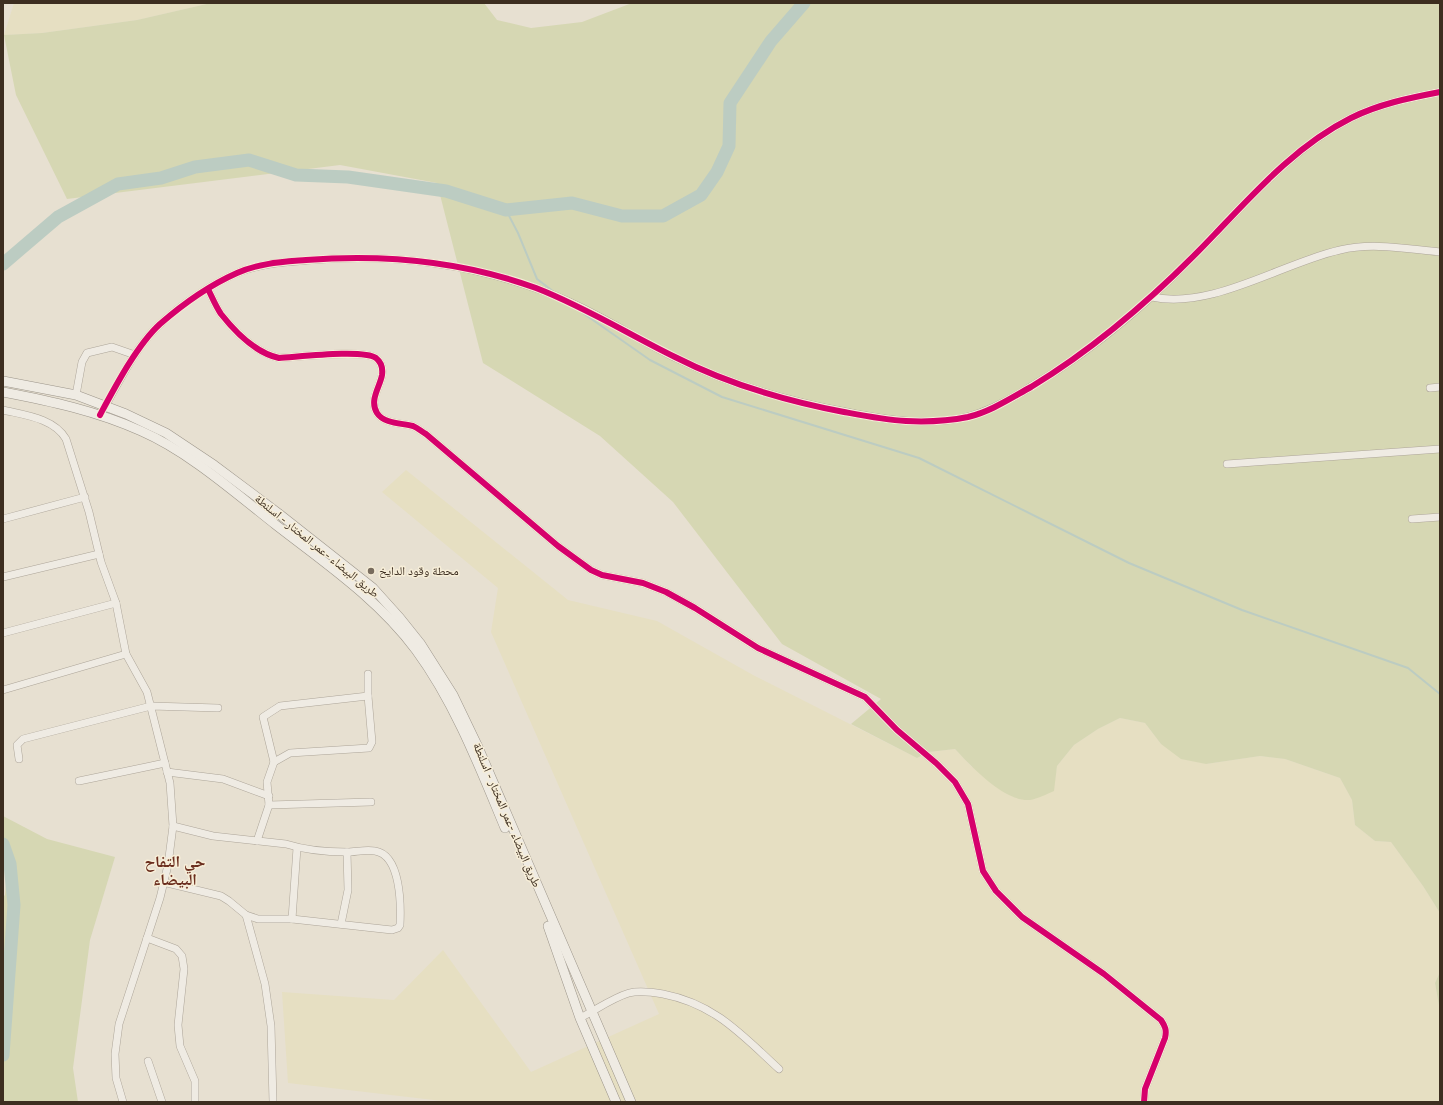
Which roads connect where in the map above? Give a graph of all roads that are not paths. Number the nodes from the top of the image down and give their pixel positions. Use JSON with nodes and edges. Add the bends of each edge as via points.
{"nodes":[{"id":1,"x":1440,"y":92,"type":"edge"},
{"id":2,"x":1440,"y":252,"type":"edge"},
{"id":3,"x":208,"y":289,"type":"junction"},
{"id":4,"x":1152,"y":297,"type":"junction"},
{"id":5,"x":135,"y":354,"type":"junction"},
{"id":6,"x":3,"y":381,"type":"edge"},
{"id":7,"x":1440,"y":387,"type":"edge"},
{"id":8,"x":1430,"y":388,"type":"dead end"},
{"id":9,"x":3,"y":392,"type":"edge"},
{"id":10,"x":76,"y":395,"type":"junction"},
{"id":11,"x":105,"y":406,"type":"junction"},
{"id":12,"x":3,"y":410,"type":"edge"},
{"id":13,"x":100,"y":415,"type":"junction"},
{"id":14,"x":1440,"y":449,"type":"edge"},
{"id":15,"x":1227,"y":464,"type":"dead end"},
{"id":16,"x":85,"y":497,"type":"junction"},
{"id":17,"x":1440,"y":517,"type":"edge"},
{"id":18,"x":3,"y":519,"type":"edge"},
{"id":19,"x":1412,"y":519,"type":"dead end"},
{"id":20,"x":99,"y":554,"type":"junction"},
{"id":21,"x":3,"y":577,"type":"edge"},
{"id":22,"x":116,"y":603,"type":"junction"},
{"id":23,"x":3,"y":633,"type":"edge"},
{"id":24,"x":126,"y":654,"type":"junction"},
{"id":25,"x":368,"y":674,"type":"dead end"},
{"id":26,"x":3,"y":690,"type":"edge"},
{"id":27,"x":368,"y":696,"type":"junction"},
{"id":28,"x":151,"y":706,"type":"junction"},
{"id":29,"x":218,"y":708,"type":"dead end"},
{"id":30,"x":19,"y":759,"type":"dead end"},
{"id":31,"x":274,"y":762,"type":"junction"},
{"id":32,"x":165,"y":763,"type":"junction"},
{"id":33,"x":167,"y":772,"type":"junction"},
{"id":34,"x":79,"y":781,"type":"dead end"},
{"id":35,"x":269,"y":796,"type":"junction"},
{"id":36,"x":371,"y":802,"type":"dead end"},
{"id":37,"x":269,"y":805,"type":"junction"},
{"id":38,"x":173,"y":826,"type":"junction"},
{"id":39,"x":257,"y":841,"type":"junction"},
{"id":40,"x":297,"y":848,"type":"junction"},
{"id":41,"x":347,"y":852,"type":"junction"},
{"id":42,"x":163,"y":882,"type":"junction"},
{"id":43,"x":246,"y":915,"type":"junction"},
{"id":44,"x":292,"y":919,"type":"junction"},
{"id":45,"x":341,"y":924,"type":"junction"},
{"id":46,"x":147,"y":938,"type":"junction"},
{"id":47,"x":592,"y":1012,"type":"junction"},
{"id":48,"x":580,"y":1018,"type":"junction"},
{"id":49,"x":148,"y":1061,"type":"dead end"},
{"id":50,"x":779,"y":1069,"type":"dead end"},
{"id":51,"x":123,"y":1102,"type":"edge"},
{"id":52,"x":162,"y":1102,"type":"edge"},
{"id":53,"x":195,"y":1102,"type":"edge"},
{"id":54,"x":273,"y":1102,"type":"edge"},
{"id":55,"x":616,"y":1102,"type":"edge"},
{"id":56,"x":631,"y":1102,"type":"edge"},
{"id":57,"x":1144,"y":1102,"type":"edge"}],
"edges":[{"from":1,"to":4,"type":"street","via":[[1401,99],[1372,108],[1318,138],[1293,157],[1243,203]]},
{"from":2,"to":4,"type":"street","via":[[1380,246],[1341,249],[1209,294],[1167,300]]},
{"from":3,"to":4,"type":"street","via":[[238,272],[258,266],[323,259],[414,259],[469,269],[531,286],[577,305],[678,359],[758,392],[819,407],[906,421],[937,421],[970,416],[1003,403],[1088,350]]},
{"from":3,"to":5,"type":"street","via":[[192,298],[158,326]]},
{"from":3,"to":57,"type":"street","via":[[220,313],[256,349],[266,355],[279,358],[360,353],[375,358],[380,362],[382,376],[374,401],[377,412],[384,420],[415,427],[426,434],[558,546],[591,570],[602,575],[643,583],[666,592],[758,648],[865,697],[955,782],[968,804],[983,871],[996,891],[1022,917],[1104,974],[1164,1024],[1165,1038],[1145,1089]]},
{"from":5,"to":10,"type":"street","via":[[112,346],[88,353],[82,362]]},
{"from":5,"to":11,"type":"street"},
{"from":6,"to":10,"type":"main road","name":"طريق البيضاء -عمر المختار - اسلنطة"},
{"from":7,"to":8,"type":"street"},
{"from":9,"to":13,"type":"main road","name":"طريق البيضاء -عمر المختار - اسلنطة"},
{"from":10,"to":11,"type":"main road","name":"طريق البيضاء -عمر المختار - اسلنطة"},
{"from":11,"to":13,"type":"street"},
{"from":11,"to":47,"type":"main road","name":"طريق البيضاء -عمر المختار - اسلنطة","via":[[166,433],[265,503],[373,588],[420,643],[453,695],[478,747]]},
{"from":12,"to":16,"type":"street","via":[[44,421],[62,432]]},
{"from":13,"to":48,"type":"main road","name":"طريق البيضاء -عمر المختار - اسلنطة","via":[[156,439],[212,476],[366,596],[416,650],[432,673],[472,752],[552,937]]},
{"from":14,"to":15,"type":"street"},
{"from":16,"to":18,"type":"street"},
{"from":16,"to":20,"type":"street"},
{"from":17,"to":19,"type":"street"},
{"from":20,"to":21,"type":"street"},
{"from":20,"to":22,"type":"street"},
{"from":22,"to":23,"type":"street"},
{"from":22,"to":24,"type":"street"},
{"from":24,"to":26,"type":"street"},
{"from":24,"to":28,"type":"street","via":[[147,692]]},
{"from":25,"to":27,"type":"street"},
{"from":27,"to":31,"type":"street","via":[[372,742],[369,748],[290,753]]},
{"from":27,"to":31,"type":"street","via":[[280,706],[263,717]]},
{"from":28,"to":29,"type":"street"},
{"from":28,"to":30,"type":"street","via":[[22,739],[17,745]]},
{"from":28,"to":32,"type":"street"},
{"from":31,"to":35,"type":"street","via":[[267,782]]},
{"from":32,"to":33,"type":"street"},
{"from":32,"to":34,"type":"street"},
{"from":33,"to":35,"type":"street","via":[[223,779]]},
{"from":33,"to":38,"type":"street"},
{"from":35,"to":37,"type":"street"},
{"from":36,"to":37,"type":"street"},
{"from":37,"to":39,"type":"street"},
{"from":38,"to":39,"type":"street","via":[[213,836]]},
{"from":38,"to":42,"type":"street","via":[[171,849]]},
{"from":39,"to":40,"type":"street","via":[[286,844]]},
{"from":40,"to":41,"type":"street"},
{"from":40,"to":44,"type":"street"},
{"from":41,"to":45,"type":"street","via":[[348,890]]},
{"from":41,"to":45,"type":"street","via":[[375,851],[389,861],[397,875],[400,925],[392,930]]},
{"from":42,"to":43,"type":"street","via":[[220,896]]},
{"from":42,"to":46,"type":"street"},
{"from":43,"to":44,"type":"street","via":[[258,919]]},
{"from":43,"to":54,"type":"street","via":[[265,984],[271,1026]]},
{"from":44,"to":45,"type":"street"},
{"from":46,"to":51,"type":"street","via":[[119,1024],[115,1054],[116,1078]]},
{"from":46,"to":53,"type":"street","via":[[176,949],[182,956],[184,969],[180,1046],[195,1081]]},
{"from":47,"to":48,"type":"street"},
{"from":47,"to":50,"type":"street","via":[[631,993],[651,992],[674,996],[698,1004],[725,1020]]},
{"from":47,"to":56,"type":"main road","name":"طريق البيضاء -عمر المختار - اسلنطة"},
{"from":48,"to":55,"type":"main road","name":"طريق البيضاء -عمر المختار - اسلنطة"},
{"from":49,"to":52,"type":"street"}]}
